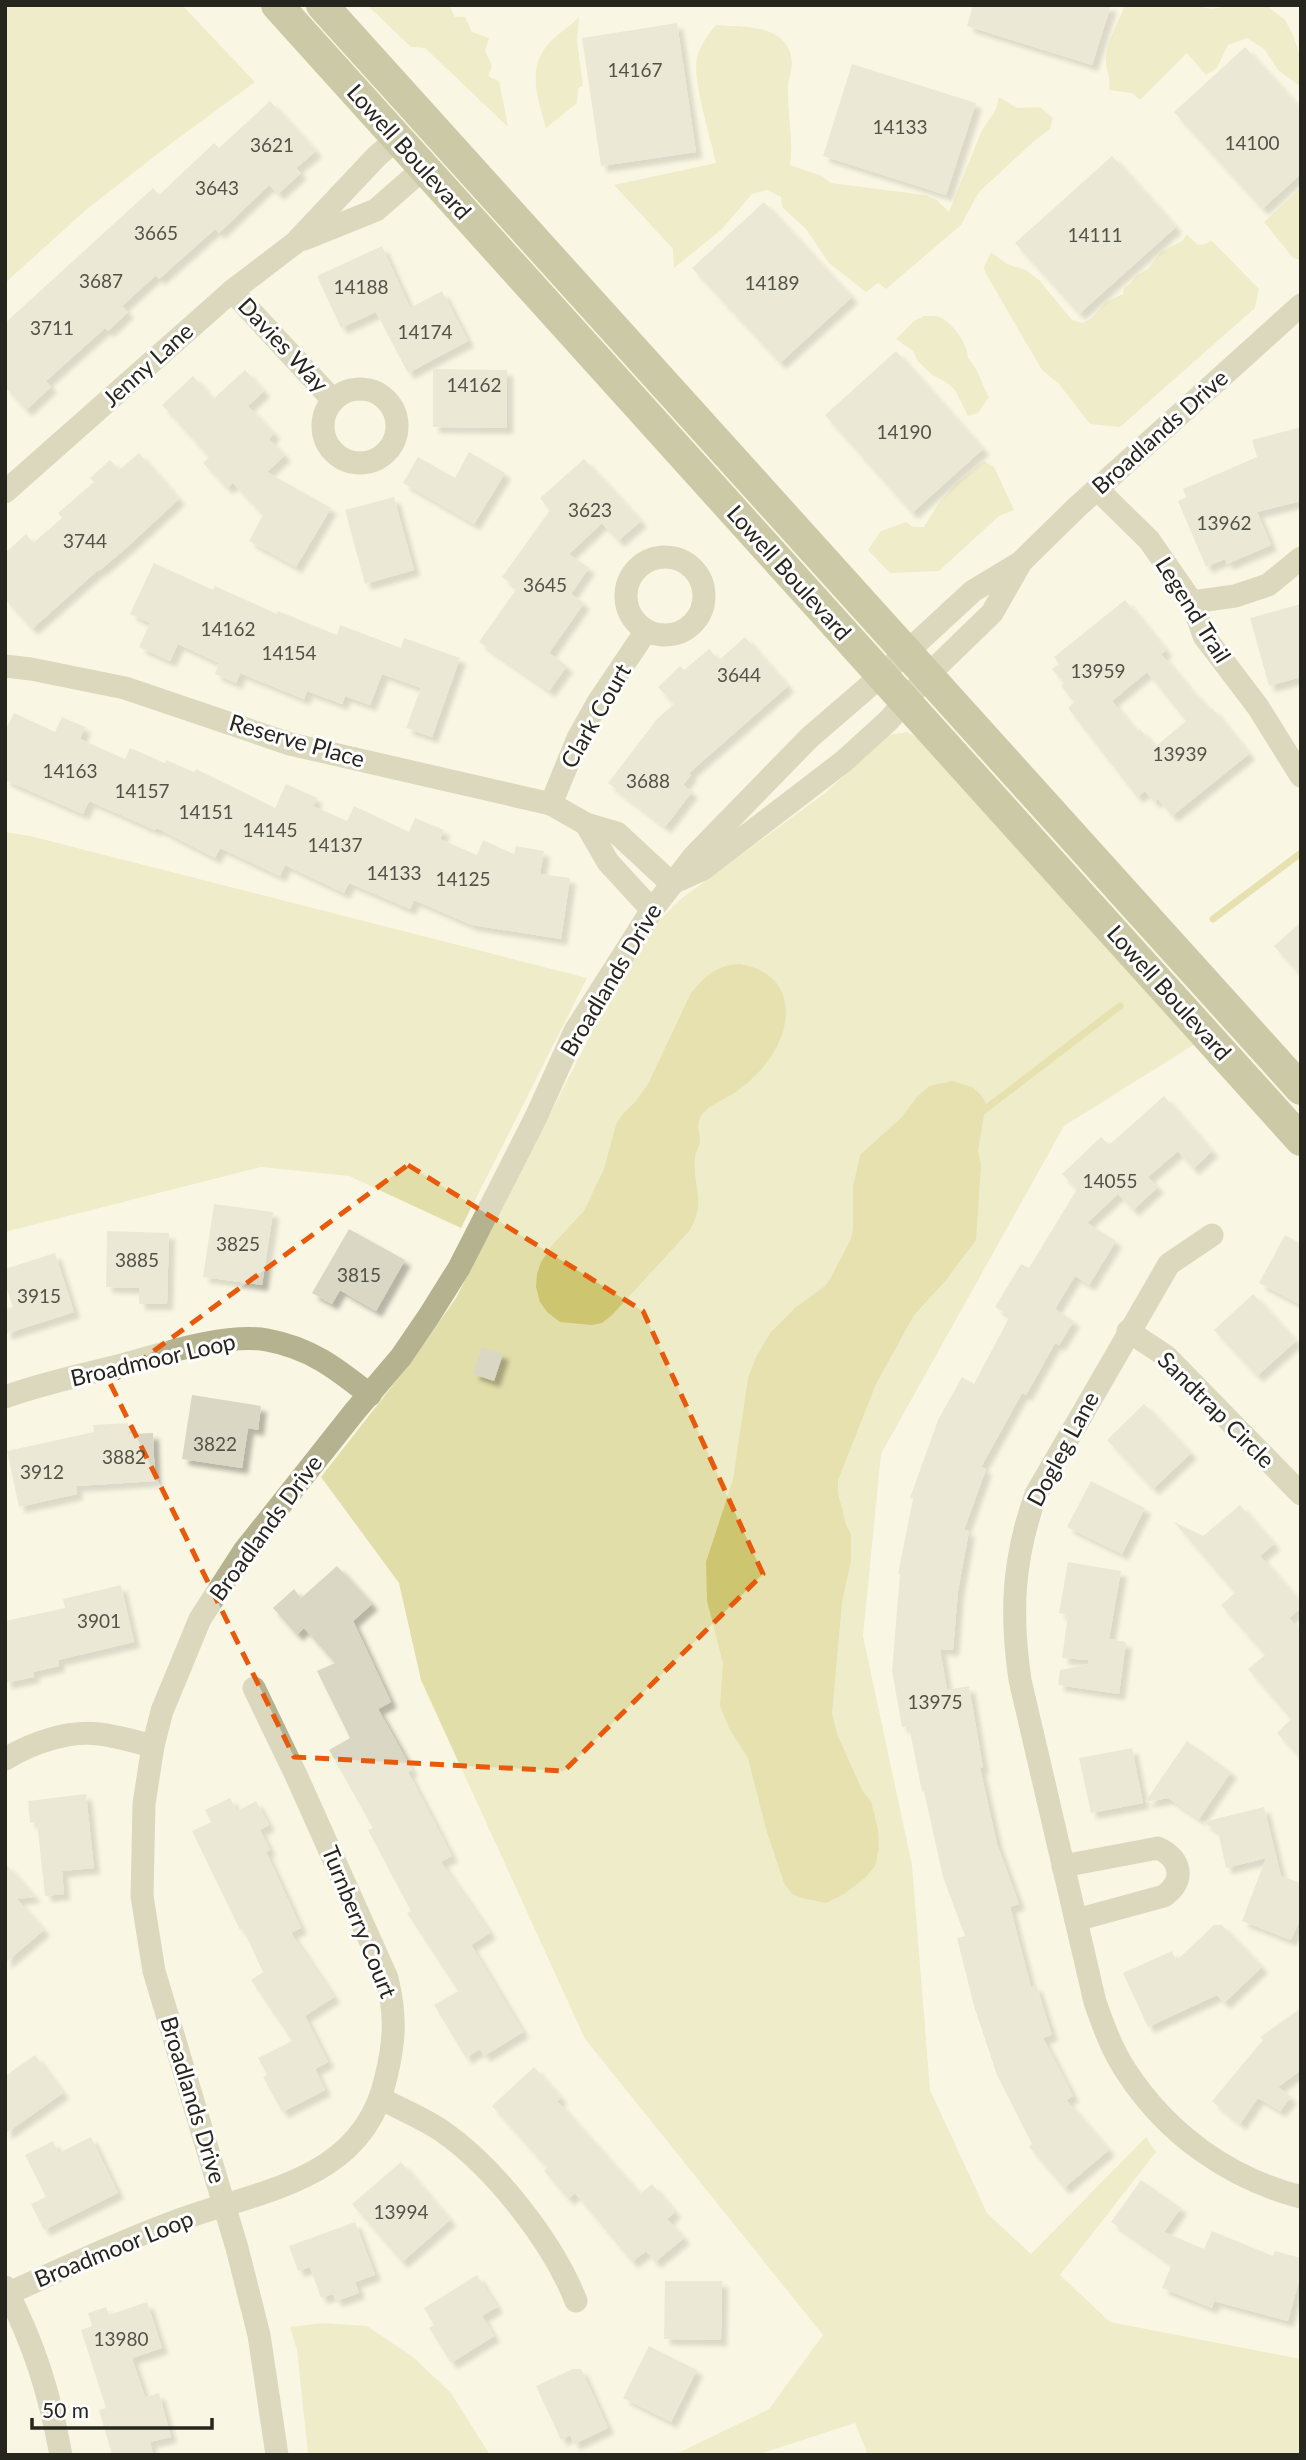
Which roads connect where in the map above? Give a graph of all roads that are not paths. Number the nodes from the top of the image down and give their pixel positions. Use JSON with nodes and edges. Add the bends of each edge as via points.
{"nodes":[{"id":1,"x":277,"y":5,"type":"edge"},
{"id":2,"x":322,"y":5,"type":"edge"},
{"id":3,"x":397,"y":139,"type":"junction"},
{"id":4,"x":424,"y":168,"type":"junction"},
{"id":5,"x":295,"y":243,"type":"junction"},
{"id":6,"x":232,"y":291,"type":"junction"},
{"id":7,"x":1301,"y":304,"type":"edge"},
{"id":8,"x":333,"y":400,"type":"dead end"},
{"id":9,"x":1097,"y":489,"type":"junction"},
{"id":10,"x":5,"y":492,"type":"edge"},
{"id":11,"x":1301,"y":558,"type":"edge"},
{"id":12,"x":1021,"y":562,"type":"junction"},
{"id":13,"x":1192,"y":602,"type":"junction"},
{"id":14,"x":646,"y":631,"type":"dead end"},
{"id":15,"x":906,"y":653,"type":"junction"},
{"id":16,"x":5,"y":666,"type":"edge"},
{"id":17,"x":882,"y":675,"type":"junction"},
{"id":18,"x":927,"y":676,"type":"junction"},
{"id":19,"x":905,"y":700,"type":"junction"},
{"id":20,"x":1301,"y":776,"type":"edge"},
{"id":21,"x":551,"y":804,"type":"junction"},
{"id":22,"x":586,"y":824,"type":"junction"},
{"id":23,"x":672,"y":884,"type":"junction"},
{"id":24,"x":652,"y":910,"type":"junction"},
{"id":25,"x":1301,"y":1089,"type":"edge"},
{"id":26,"x":1301,"y":1140,"type":"edge"},
{"id":27,"x":1212,"y":1235,"type":"dead end"},
{"id":28,"x":1128,"y":1331,"type":"junction"},
{"id":29,"x":370,"y":1395,"type":"junction"},
{"id":30,"x":5,"y":1397,"type":"edge"},
{"id":31,"x":1301,"y":1494,"type":"edge"},
{"id":32,"x":254,"y":1688,"type":"dead end"},
{"id":33,"x":153,"y":1746,"type":"junction"},
{"id":34,"x":5,"y":1759,"type":"edge"},
{"id":35,"x":1063,"y":1866,"type":"junction"},
{"id":36,"x":1076,"y":1920,"type":"junction"},
{"id":37,"x":380,"y":2098,"type":"junction"},
{"id":38,"x":1301,"y":2197,"type":"edge"},
{"id":39,"x":225,"y":2206,"type":"junction"},
{"id":40,"x":6,"y":2292,"type":"edge"},
{"id":41,"x":576,"y":2301,"type":"dead end"},
{"id":42,"x":61,"y":2455,"type":"edge"},
{"id":43,"x":278,"y":2455,"type":"edge"}],
"edges":[{"from":1,"to":3,"type":"main road","name":"Lowell Boulevard"},
{"from":2,"to":15,"type":"main road","name":"Lowell Boulevard"},
{"from":3,"to":4,"type":"main road","name":"Lowell Boulevard"},
{"from":3,"to":5,"type":"street","name":"Jenny Lane"},
{"from":4,"to":5,"type":"street","name":"Jenny Lane","via":[[376,210]]},
{"from":4,"to":17,"type":"main road","name":"Lowell Boulevard"},
{"from":5,"to":6,"type":"street","name":"Jenny Lane"},
{"from":6,"to":8,"type":"street","name":"Davies Way"},
{"from":6,"to":10,"type":"street","name":"Jenny Lane"},
{"from":7,"to":9,"type":"street","name":"Broadlands Drive"},
{"from":9,"to":12,"type":"street","name":"Broadlands Drive"},
{"from":9,"to":13,"type":"street","name":"Legend Trail","via":[[1149,540]]},
{"from":11,"to":13,"type":"street","via":[[1268,585],[1236,596]]},
{"from":12,"to":15,"type":"street","name":"Broadlands Drive","via":[[973,591]]},
{"from":12,"to":18,"type":"street","name":"Broadlands Drive","via":[[992,613]]},
{"from":13,"to":20,"type":"street","name":"Legend Trail","via":[[1204,636],[1258,707]]},
{"from":14,"to":21,"type":"street","name":"Clark Court","via":[[578,738]]},
{"from":15,"to":17,"type":"street","name":"Broadlands Drive"},
{"from":15,"to":18,"type":"main road","name":"Lowell Boulevard"},
{"from":16,"to":21,"type":"street","name":"Reserve Place","via":[[125,688],[290,744]]},
{"from":17,"to":19,"type":"main road","name":"Lowell Boulevard"},
{"from":17,"to":23,"type":"street","name":"Broadlands Drive","via":[[809,738]]},
{"from":18,"to":19,"type":"street","name":"Broadlands Drive"},
{"from":18,"to":25,"type":"main road","name":"Lowell Boulevard"},
{"from":19,"to":23,"type":"street","name":"Broadlands Drive","via":[[844,761],[703,869]]},
{"from":19,"to":26,"type":"main road","name":"Lowell Boulevard"},
{"from":21,"to":22,"type":"street","name":"Reserve Place"},
{"from":22,"to":23,"type":"street","name":"Reserve Place","via":[[617,833]]},
{"from":22,"to":24,"type":"street","via":[[608,862]]},
{"from":23,"to":24,"type":"street","name":"Broadlands Drive"},
{"from":24,"to":29,"type":"street","name":"Broadlands Drive","via":[[575,1031],[459,1268],[401,1357]]},
{"from":27,"to":28,"type":"street","name":"Dogleg Lane","via":[[1169,1264]]},
{"from":28,"to":31,"type":"street","name":"Sandtrap Circle","via":[[1166,1356]]},
{"from":28,"to":35,"type":"street","name":"Dogleg Lane","via":[[1036,1494],[1018,1556],[1014,1640]]},
{"from":29,"to":30,"type":"street","name":"Broadmoor Loop","via":[[326,1360],[301,1349],[265,1339],[242,1339],[192,1347]]},
{"from":29,"to":33,"type":"street","name":"Broadlands Drive","via":[[244,1551],[200,1619],[162,1711]]},
{"from":32,"to":37,"type":"street","name":"Turnberry Court","via":[[387,1978],[395,2033]]},
{"from":33,"to":34,"type":"street","via":[[82,1734],[31,1746]]},
{"from":33,"to":39,"type":"street","name":"Broadlands Drive","via":[[144,1804],[142,1896],[154,1970]]},
{"from":35,"to":36,"type":"street","name":"Dogleg Lane"},
{"from":35,"to":36,"type":"street","via":[[1158,1848],[1176,1862],[1177,1882],[1164,1896]]},
{"from":36,"to":38,"type":"street","name":"Dogleg Lane","via":[[1106,2031],[1150,2105],[1211,2159],[1247,2179]]},
{"from":37,"to":39,"type":"street","name":"Turnberry Court","via":[[367,2126],[342,2155],[313,2174]]},
{"from":37,"to":41,"type":"street","via":[[439,2129],[475,2158],[544,2239]]},
{"from":39,"to":40,"type":"street","name":"Broadmoor Loop","via":[[173,2222]]},
{"from":39,"to":43,"type":"street","name":"Broadlands Drive","via":[[259,2335]]},
{"from":40,"to":42,"type":"street","via":[[41,2368]]}]}
